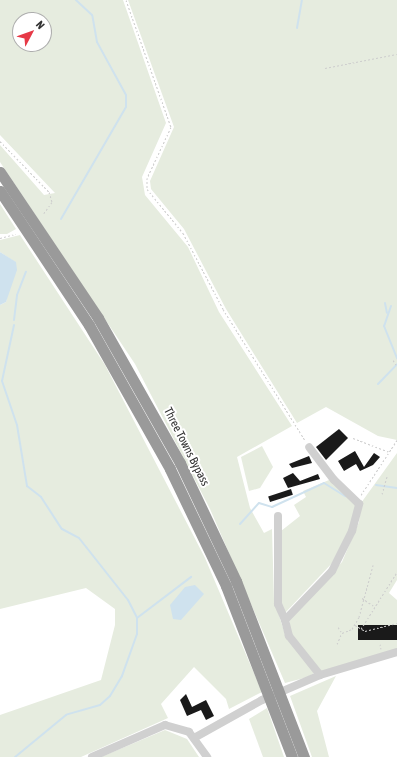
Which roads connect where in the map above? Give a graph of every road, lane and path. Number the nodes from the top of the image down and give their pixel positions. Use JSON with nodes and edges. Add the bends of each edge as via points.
{"nodes":[{"id":1,"x":126,"y":0,"type":"edge"},
{"id":2,"x":397,"y":54,"type":"edge"},
{"id":3,"x":325,"y":68,"type":"dead end"},
{"id":4,"x":0,"y":141,"type":"edge"},
{"id":5,"x":0,"y":172,"type":"edge"},
{"id":6,"x":0,"y":191,"type":"edge"},
{"id":7,"x":44,"y":213,"type":"dead end"},
{"id":8,"x":15,"y":234,"type":"dead end"},
{"id":9,"x":0,"y":238,"type":"edge"},
{"id":10,"x":393,"y":360,"type":"dead end"},
{"id":11,"x":397,"y":366,"type":"edge"},
{"id":12,"x":353,"y":438,"type":"dead end"},
{"id":13,"x":397,"y":440,"type":"edge"},
{"id":14,"x":309,"y":447,"type":"joint"},
{"id":15,"x":389,"y":452,"type":"junction"},
{"id":16,"x":387,"y":476,"type":"dead end"},
{"id":17,"x":382,"y":493,"type":"dead end"},
{"id":18,"x":358,"y":500,"type":"junction"},
{"id":19,"x":278,"y":516,"type":"dead end"},
{"id":20,"x":373,"y":565,"type":"dead end"},
{"id":21,"x":397,"y":572,"type":"edge"},
{"id":22,"x":362,"y":598,"type":"junction"},
{"id":23,"x":374,"y":606,"type":"dead end"},
{"id":24,"x":285,"y":620,"type":"junction"},
{"id":25,"x":397,"y":623,"type":"edge"},
{"id":26,"x":355,"y":625,"type":"junction"},
{"id":27,"x":338,"y":628,"type":"dead end"},
{"id":28,"x":361,"y":629,"type":"junction"},
{"id":29,"x":342,"y":633,"type":"junction"},
{"id":30,"x":337,"y":644,"type":"dead end"},
{"id":31,"x":397,"y":652,"type":"edge"},
{"id":32,"x":320,"y":675,"type":"junction"},
{"id":33,"x":194,"y":738,"type":"junction"},
{"id":34,"x":92,"y":757,"type":"edge"},
{"id":35,"x":207,"y":757,"type":"edge"},
{"id":36,"x":292,"y":757,"type":"edge"},
{"id":37,"x":304,"y":757,"type":"edge"}],
"edges":[{"from":1,"to":14,"type":"path","via":[[171,127],[147,178],[147,189],[183,233],[223,309]]},
{"from":2,"to":3,"type":"path"},
{"from":4,"to":7,"type":"path","via":[[49,192],[52,202]]},
{"from":5,"to":37,"type":"highway","name":"Three Towns Bypass","via":[[98,318],[180,463],[239,587]]},
{"from":6,"to":36,"type":"highway","name":"Three Towns Bypass","via":[[89,325],[170,469],[237,613]]},
{"from":8,"to":9,"type":"path"},
{"from":10,"to":11,"type":"path"},
{"from":12,"to":15,"type":"path"},
{"from":13,"to":15,"type":"path"},
{"from":14,"to":18,"type":"street","via":[[334,480]]},
{"from":15,"to":18,"type":"path"},
{"from":16,"to":17,"type":"path"},
{"from":18,"to":24,"type":"street","via":[[356,519],[342,555],[332,571]]},
{"from":19,"to":24,"type":"street","via":[[278,604]]},
{"from":20,"to":22,"type":"path"},
{"from":21,"to":28,"type":"path"},
{"from":22,"to":23,"type":"path"},
{"from":22,"to":26,"type":"path"},
{"from":24,"to":32,"type":"street","via":[[289,636]]},
{"from":25,"to":28,"type":"path"},
{"from":26,"to":28,"type":"path"},
{"from":26,"to":29,"type":"path"},
{"from":27,"to":29,"type":"path"},
{"from":29,"to":30,"type":"path"},
{"from":31,"to":32,"type":"street"},
{"from":32,"to":33,"type":"street"},
{"from":33,"to":34,"type":"street","via":[[183,728],[165,725]]},
{"from":33,"to":35,"type":"street"}]}
